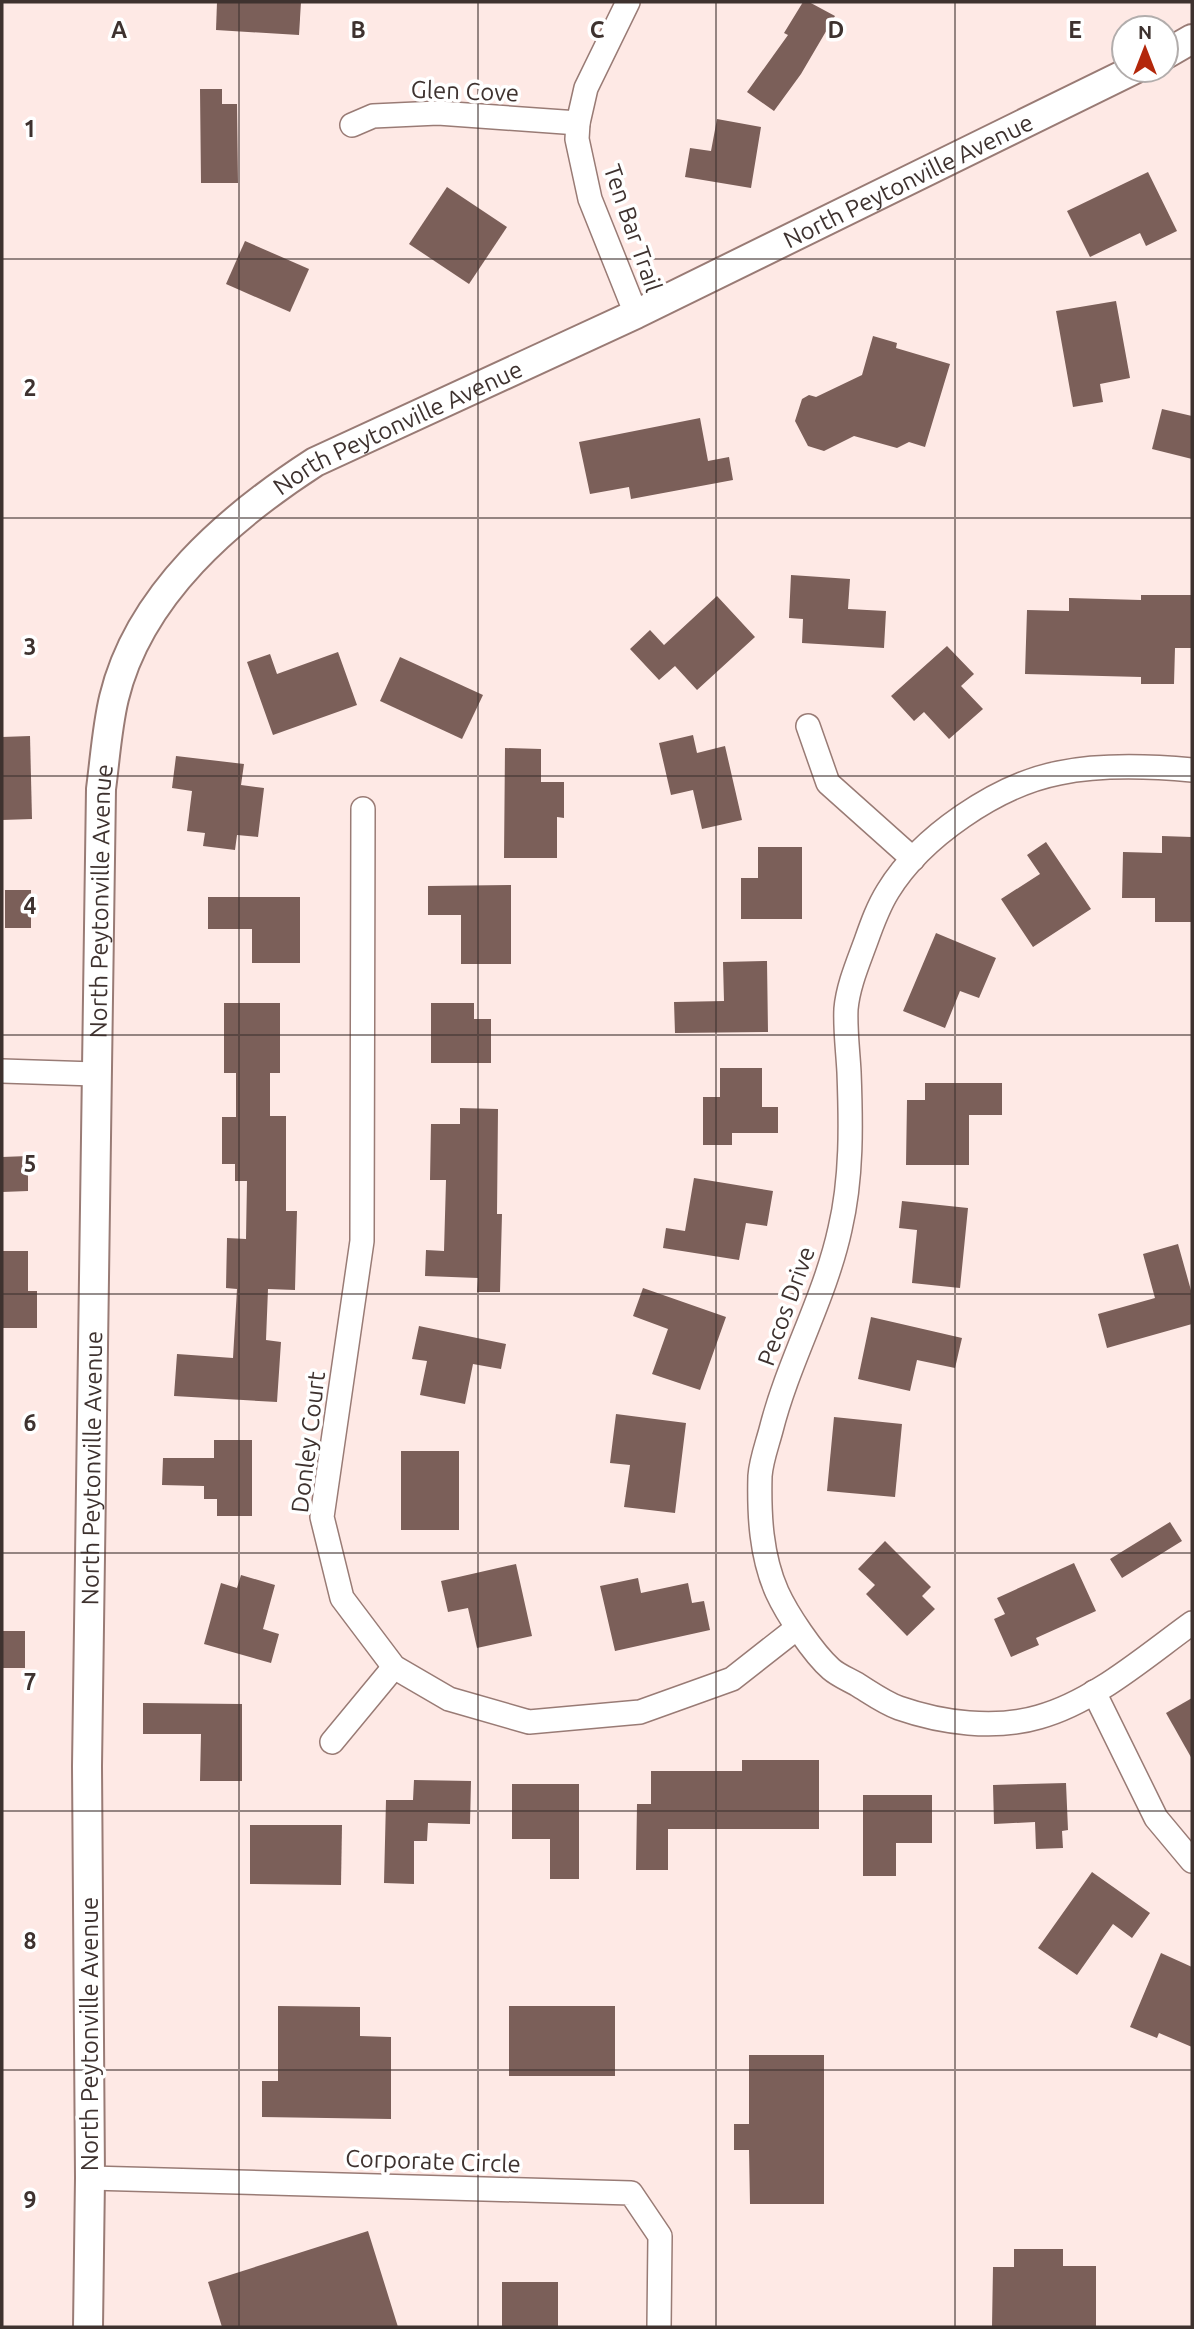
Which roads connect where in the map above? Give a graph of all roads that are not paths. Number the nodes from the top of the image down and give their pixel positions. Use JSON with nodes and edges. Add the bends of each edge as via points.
{"nodes":[{"id":1,"x":628,"y":2,"type":"edge"},
{"id":2,"x":1110,"y":81,"type":"edge"},
{"id":3,"x":578,"y":123,"type":"junction"},
{"id":4,"x":352,"y":125,"type":"dead end"},
{"id":5,"x":636,"y":314,"type":"junction"},
{"id":6,"x":808,"y":726,"type":"dead end"},
{"id":7,"x":1192,"y":770,"type":"edge"},
{"id":8,"x":363,"y":808,"type":"dead end"},
{"id":9,"x":913,"y":859,"type":"junction"},
{"id":10,"x":2,"y":1071,"type":"edge"},
{"id":11,"x":95,"y":1074,"type":"junction"},
{"id":12,"x":1192,"y":1622,"type":"edge"},
{"id":13,"x":797,"y":1628,"type":"junction"},
{"id":14,"x":394,"y":1667,"type":"junction"},
{"id":15,"x":1094,"y":1692,"type":"junction"},
{"id":16,"x":332,"y":1742,"type":"dead end"},
{"id":17,"x":1192,"y":1861,"type":"edge"},
{"id":18,"x":90,"y":2178,"type":"junction"},
{"id":19,"x":88,"y":2327,"type":"edge"},
{"id":20,"x":659,"y":2327,"type":"edge"}],
"edges":[{"from":1,"to":3,"type":"street","name":"Ten Bar Trail","via":[[586,88]]},
{"from":2,"to":5,"type":"street","name":"North Peytonville Avenue"},
{"from":3,"to":4,"type":"street","name":"Glen Cove","via":[[438,113],[373,116]]},
{"from":3,"to":5,"type":"street","name":"Ten Bar Trail","via":[[590,199]]},
{"from":5,"to":11,"type":"street","name":"North Peytonville Avenue","via":[[315,462],[226,529],[169,587],[128,657],[114,698],[101,789]]},
{"from":6,"to":9,"type":"street","via":[[828,783]]},
{"from":7,"to":9,"type":"street","name":"Pecos Drive","via":[[1090,768],[1023,783],[947,828]]},
{"from":8,"to":14,"type":"street","name":"Donley Court","via":[[362,1241],[322,1517],[342,1598]]},
{"from":9,"to":13,"type":"street","name":"Pecos Drive","via":[[888,889],[853,975],[846,1009],[850,1115],[847,1192],[840,1231],[775,1411],[760,1470],[760,1520],[767,1563]]},
{"from":10,"to":11,"type":"street"},
{"from":11,"to":18,"type":"street","name":"North Peytonville Avenue","via":[[87,1766]]},
{"from":12,"to":15,"type":"street","name":"Pecos Drive"},
{"from":13,"to":14,"type":"street","name":"Donley Court","via":[[732,1679],[640,1712],[529,1722],[449,1699]]},
{"from":13,"to":15,"type":"street","name":"Pecos Drive","via":[[831,1670],[896,1707],[953,1722],[1036,1718]]},
{"from":14,"to":16,"type":"street"},
{"from":15,"to":17,"type":"street","via":[[1156,1818]]},
{"from":18,"to":19,"type":"street","name":"North Peytonville Avenue"},
{"from":18,"to":20,"type":"street","name":"Corporate Circle","via":[[631,2193],[660,2236]]}]}
